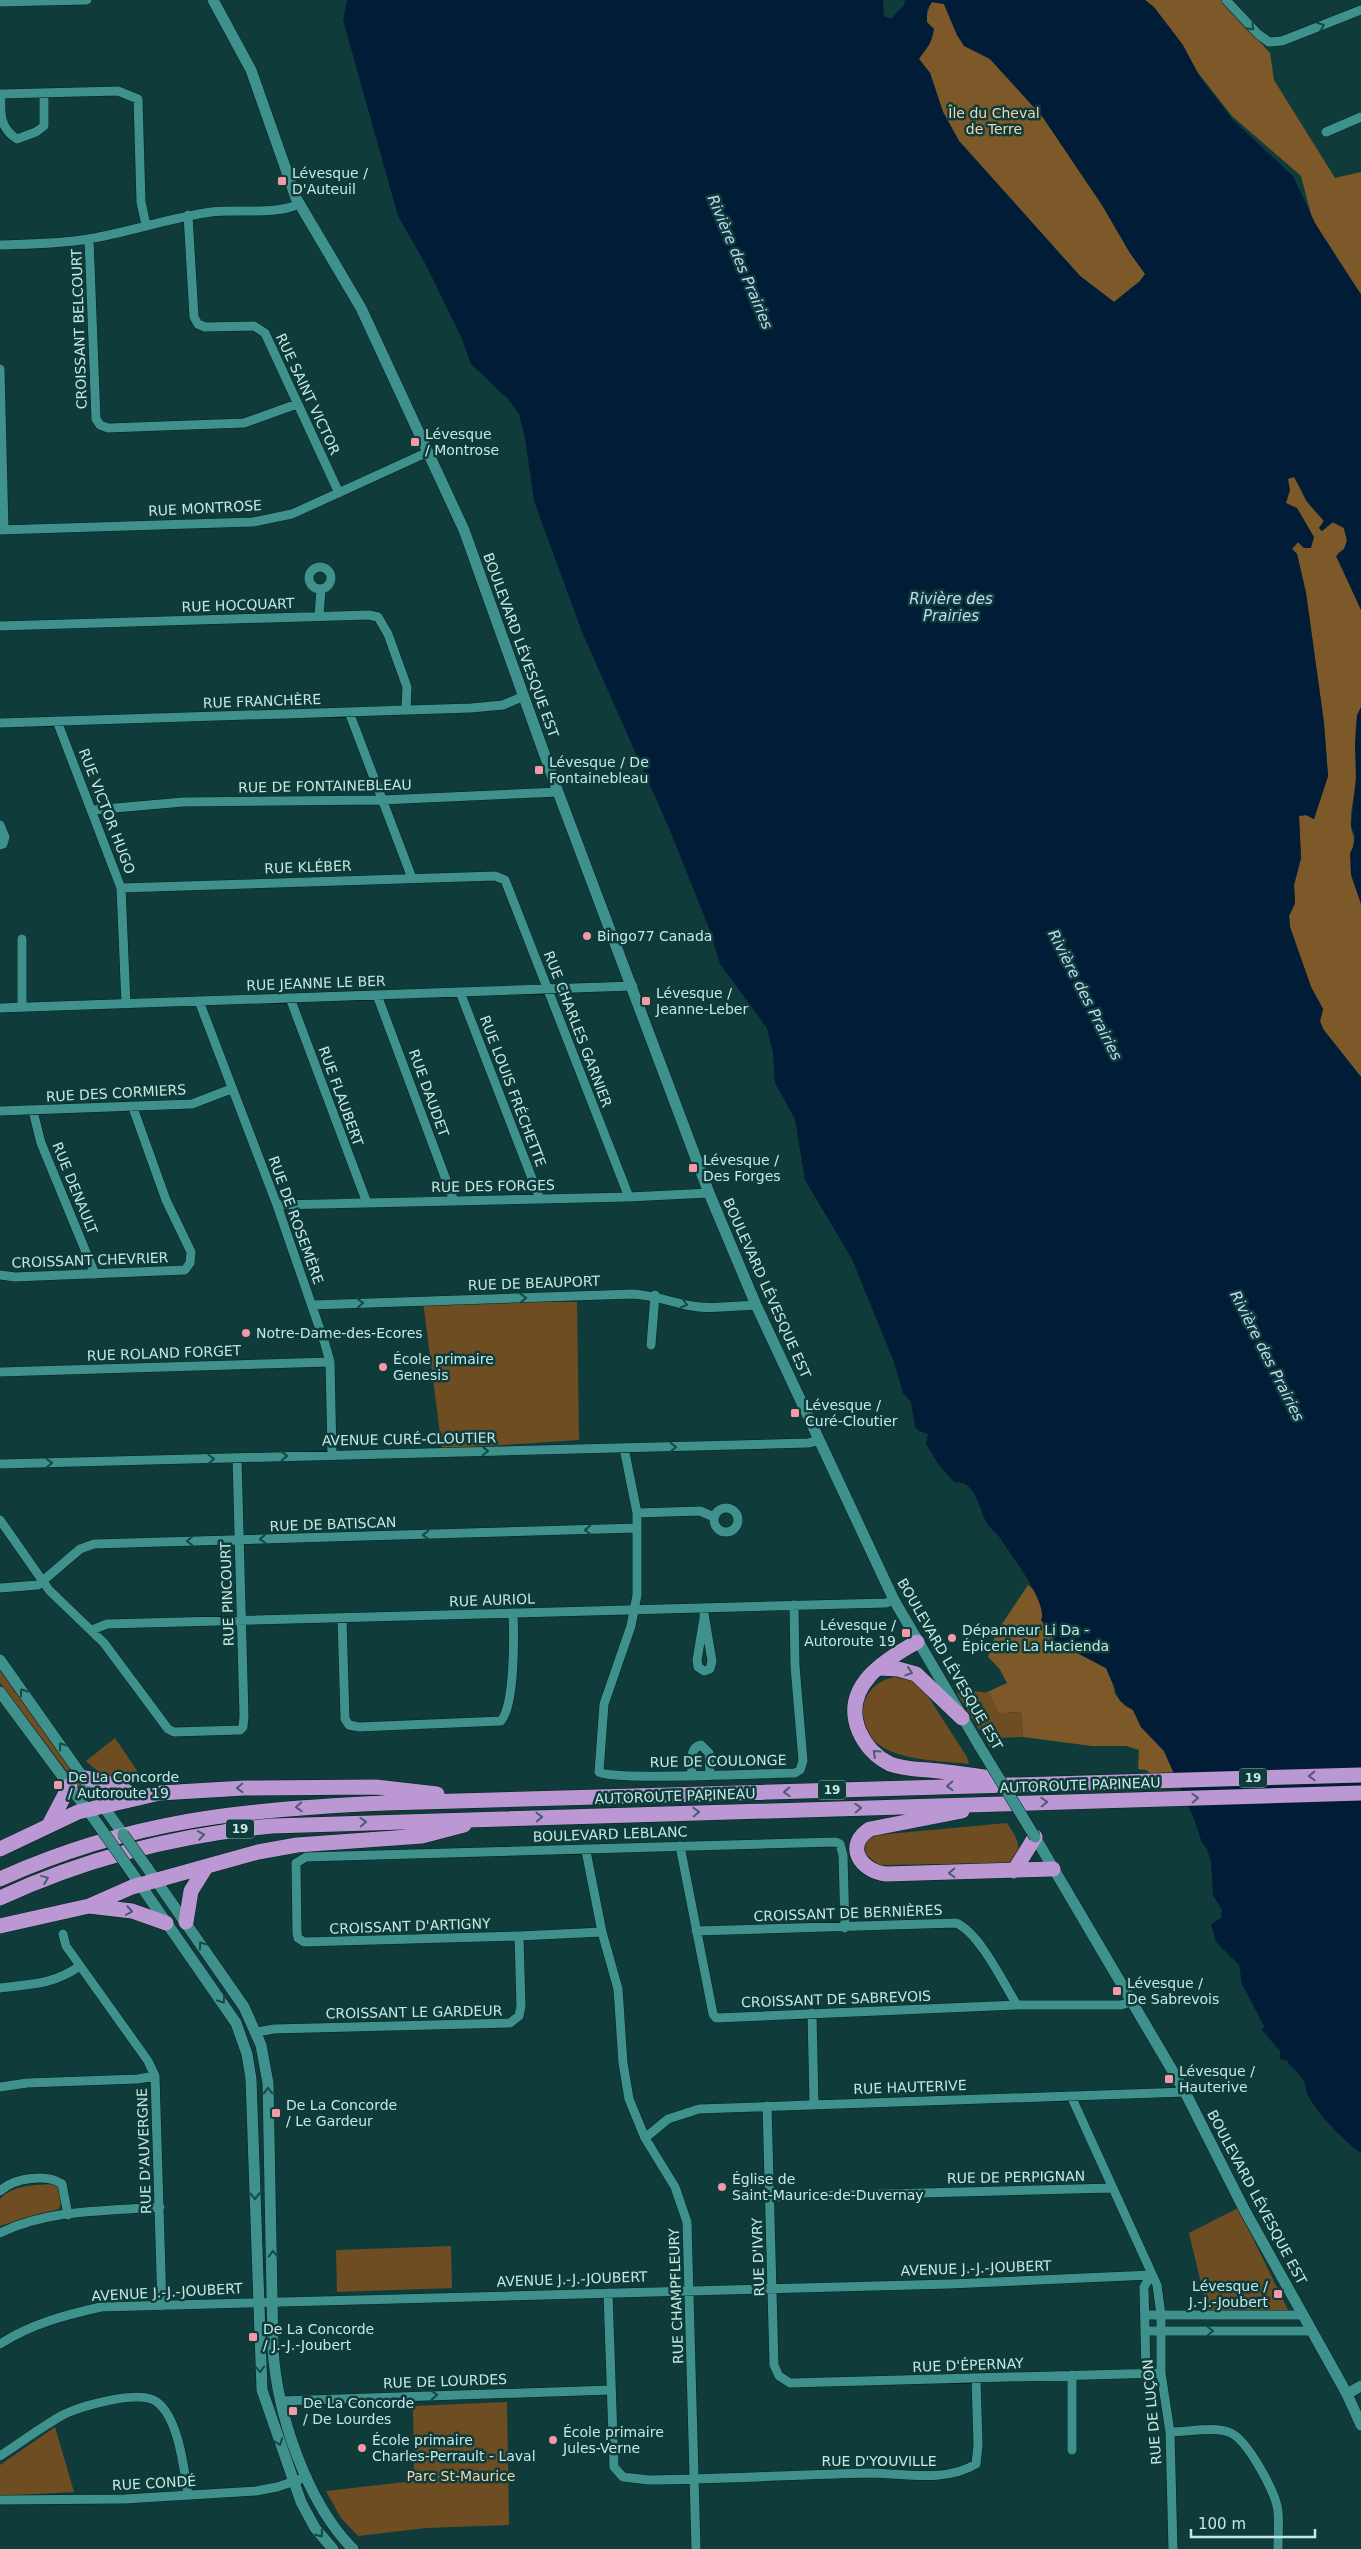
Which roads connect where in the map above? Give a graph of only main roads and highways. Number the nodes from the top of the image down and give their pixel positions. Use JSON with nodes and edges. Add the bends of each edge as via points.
{"nodes":[{"id":1,"x":917,"y":1642,"type":"road end"},
{"id":2,"x":879,"y":1668,"type":"junction"},
{"id":3,"x":962,"y":1718,"type":"road end"},
{"id":4,"x":1361,"y":1775,"type":"edge"},
{"id":5,"x":85,"y":1778,"type":"road end"},
{"id":6,"x":1034,"y":1784,"type":"junction"},
{"id":7,"x":70,"y":1785,"type":"road end"},
{"id":8,"x":1361,"y":1793,"type":"edge"},
{"id":9,"x":136,"y":1797,"type":"junction"},
{"id":10,"x":488,"y":1801,"type":"junction"},
{"id":11,"x":995,"y":1804,"type":"junction"},
{"id":12,"x":490,"y":1818,"type":"junction"},
{"id":13,"x":49,"y":1825,"type":"junction"},
{"id":14,"x":1035,"y":1838,"type":"road end"},
{"id":15,"x":0,"y":1849,"type":"edge"},
{"id":16,"x":206,"y":1867,"type":"junction"},
{"id":17,"x":1054,"y":1868,"type":"road end"},
{"id":18,"x":1014,"y":1871,"type":"junction"},
{"id":19,"x":0,"y":1879,"type":"edge"},
{"id":20,"x":0,"y":1898,"type":"edge"},
{"id":21,"x":88,"y":1906,"type":"junction"},
{"id":22,"x":186,"y":1922,"type":"road end"},
{"id":23,"x":166,"y":1923,"type":"road end"},
{"id":24,"x":0,"y":1926,"type":"edge"}],
"edges":[{"from":1,"to":2,"type":"highway","via":[[884,1661]]},
{"from":2,"to":3,"type":"highway","one_way":true,"via":[[916,1674]]},
{"from":6,"to":2,"type":"highway","one_way":true,"via":[[905,1768],[877,1756],[860,1734],[855,1712],[861,1686]]},
{"from":4,"to":6,"type":"highway","name":"AUTOROUTE PAPINEAU","number":"19","one_way":true},
{"from":5,"to":9,"type":"highway","via":[[98,1779]]},
{"from":6,"to":10,"type":"highway","name":"AUTOROUTE PAPINEAU","number":"19","one_way":true},
{"from":7,"to":13,"type":"highway"},
{"from":11,"to":8,"type":"highway","name":"AUTOROUTE PAPINEAU","number":"19","one_way":true},
{"from":10,"to":9,"type":"highway","one_way":true,"via":[[367,1786],[208,1790]]},
{"from":9,"to":13,"type":"highway","via":[[87,1810]]},
{"from":10,"to":19,"type":"highway","name":"AUTOROUTE PAPINEAU","number":"19","one_way":true,"via":[[292,1808],[205,1817],[106,1839]]},
{"from":12,"to":11,"type":"highway","name":"AUTOROUTE PAPINEAU","number":"19","one_way":true},
{"from":18,"to":11,"type":"highway","one_way":true,"via":[[878,1873],[864,1866],[857,1853],[860,1839],[870,1829]]},
{"from":12,"to":16,"type":"highway","via":[[422,1836],[275,1848]]},
{"from":20,"to":12,"type":"highway","name":"AUTOROUTE PAPINEAU","number":"19","one_way":true,"via":[[94,1861],[200,1835],[295,1824]]},
{"from":13,"to":15,"type":"highway"},
{"from":14,"to":18,"type":"highway"},
{"from":16,"to":21,"type":"highway","via":[[141,1885]]},
{"from":16,"to":22,"type":"highway","via":[[191,1891]]},
{"from":17,"to":18,"type":"highway"},
{"from":21,"to":23,"type":"highway","one_way":true,"via":[[132,1911]]},
{"from":21,"to":24,"type":"highway"}]}
